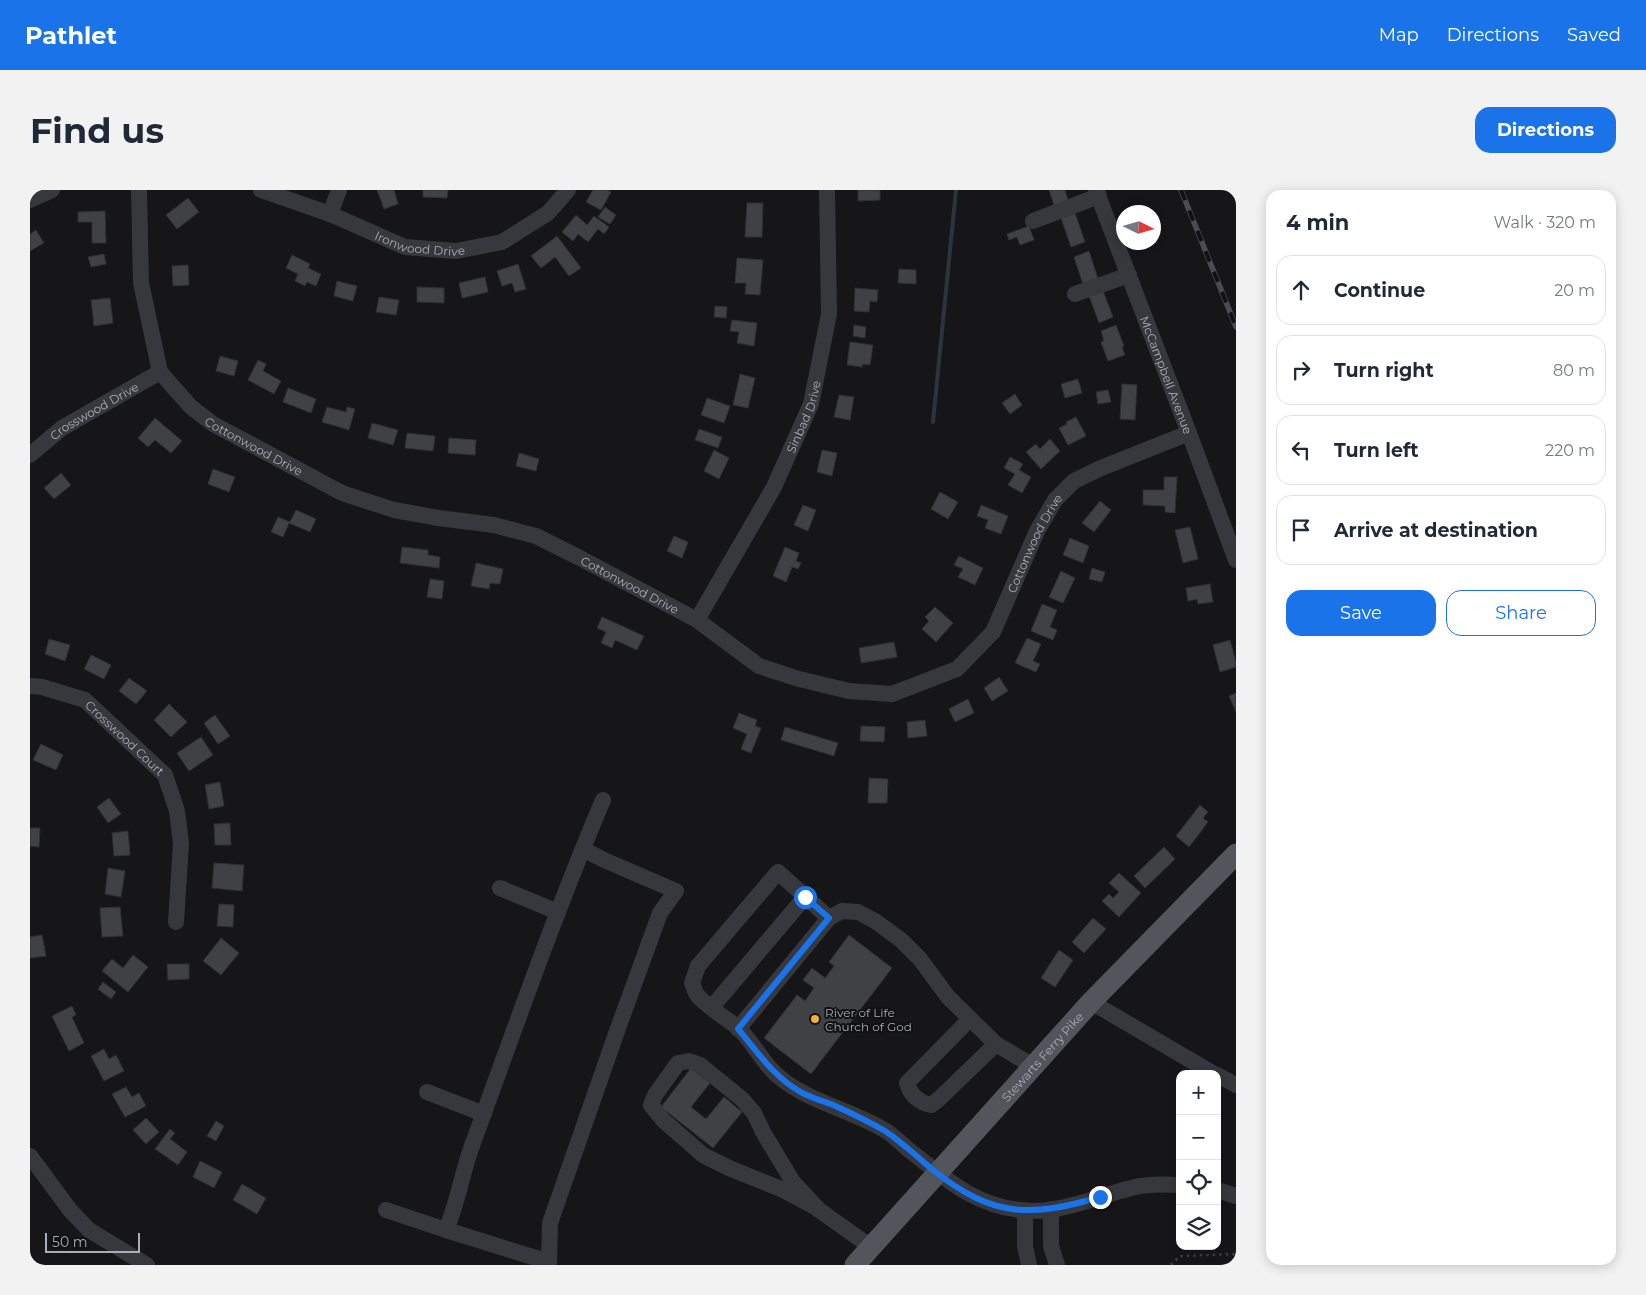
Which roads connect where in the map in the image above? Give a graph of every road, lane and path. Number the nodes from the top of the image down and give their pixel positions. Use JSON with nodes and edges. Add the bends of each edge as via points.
{"nodes":[{"id":1,"x":52,"y":190,"type":"edge"},
{"id":2,"x":138,"y":190,"type":"edge"},
{"id":3,"x":261,"y":190,"type":"edge"},
{"id":4,"x":339,"y":190,"type":"edge"},
{"id":5,"x":568,"y":190,"type":"edge"},
{"id":6,"x":827,"y":190,"type":"edge"},
{"id":7,"x":1098,"y":193,"type":"edge"},
{"id":8,"x":30,"y":200,"type":"edge"},
{"id":9,"x":330,"y":214,"type":"junction"},
{"id":10,"x":1033,"y":221,"type":"dead end"},
{"id":11,"x":1129,"y":275,"type":"junction"},
{"id":12,"x":1075,"y":294,"type":"dead end"},
{"id":13,"x":160,"y":372,"type":"junction"},
{"id":14,"x":1189,"y":433,"type":"junction"},
{"id":15,"x":30,"y":455,"type":"edge"},
{"id":16,"x":1236,"y":560,"type":"edge"},
{"id":17,"x":697,"y":620,"type":"junction"},
{"id":18,"x":30,"y":686,"type":"edge"},
{"id":19,"x":603,"y":800,"type":"dead end"},
{"id":20,"x":583,"y":848,"type":"junction"},
{"id":21,"x":1236,"y":854,"type":"edge"},
{"id":22,"x":500,"y":888,"type":"dead end"},
{"id":23,"x":805,"y":897,"type":"junction"},
{"id":24,"x":558,"y":912,"type":"junction"},
{"id":25,"x":829,"y":918,"type":"junction"},
{"id":26,"x":176,"y":922,"type":"dead end"},
{"id":27,"x":1091,"y":1002,"type":"junction"},
{"id":28,"x":712,"y":1007,"type":"junction"},
{"id":29,"x":970,"y":1019,"type":"junction"},
{"id":30,"x":738,"y":1029,"type":"junction"},
{"id":31,"x":996,"y":1044,"type":"junction"},
{"id":32,"x":1034,"y":1066,"type":"junction"},
{"id":33,"x":1207,"y":1070,"type":"edge"},
{"id":34,"x":1221,"y":1078,"type":"edge"},
{"id":35,"x":1236,"y":1085,"type":"edge"},
{"id":36,"x":426,"y":1092,"type":"dead end"},
{"id":37,"x":484,"y":1114,"type":"junction"},
{"id":38,"x":30,"y":1156,"type":"edge"},
{"id":39,"x":938,"y":1173,"type":"junction"},
{"id":40,"x":1176,"y":1185,"type":"edge"},
{"id":41,"x":1221,"y":1191,"type":"edge"},
{"id":42,"x":1236,"y":1196,"type":"edge"},
{"id":43,"x":817,"y":1208,"type":"junction"},
{"id":44,"x":1051,"y":1209,"type":"junction"},
{"id":45,"x":386,"y":1210,"type":"dead end"},
{"id":46,"x":1025,"y":1211,"type":"junction"},
{"id":47,"x":446,"y":1230,"type":"junction"},
{"id":48,"x":871,"y":1247,"type":"junction"},
{"id":49,"x":1236,"y":1257,"type":"edge"},
{"id":50,"x":548,"y":1263,"type":"edge"},
{"id":51,"x":147,"y":1265,"type":"edge"},
{"id":52,"x":855,"y":1265,"type":"edge"},
{"id":53,"x":1029,"y":1265,"type":"edge"},
{"id":54,"x":1057,"y":1265,"type":"edge"},
{"id":55,"x":1171,"y":1265,"type":"edge"}],
"edges":[{"from":1,"to":8,"type":"street"},
{"from":2,"to":13,"type":"street","name":"Cottonwood Drive","via":[[141,283]]},
{"from":3,"to":9,"type":"street","name":"Ironwood Drive"},
{"from":4,"to":9,"type":"street"},
{"from":5,"to":9,"type":"street","name":"Ironwood Drive","via":[[548,213],[502,242],[456,251],[405,247]]},
{"from":6,"to":17,"type":"street","name":"Sinbad Drive","via":[[829,314],[811,404],[774,487]]},
{"from":7,"to":10,"type":"street"},
{"from":7,"to":11,"type":"street","name":"McCampbell Avenue"},
{"from":11,"to":12,"type":"street"},
{"from":11,"to":14,"type":"street","name":"McCampbell Avenue"},
{"from":13,"to":15,"type":"street","name":"Crosswood Drive","via":[[62,428]]},
{"from":13,"to":17,"type":"street","name":"Cottonwood Drive","via":[[191,407],[213,424],[342,493],[394,510],[494,525],[536,536]]},
{"from":14,"to":16,"type":"street","name":"McCampbell Avenue"},
{"from":14,"to":17,"type":"street","name":"Cottonwood Drive","via":[[1074,481],[1055,500],[1037,531],[993,632],[957,669],[917,685],[892,694],[849,691],[799,679],[759,666]]},
{"from":18,"to":26,"type":"street","name":"Crosswood Court","via":[[84,700],[165,775],[177,811],[181,843]]},
{"from":19,"to":20,"type":"street"},
{"from":20,"to":24,"type":"street"},
{"from":20,"to":50,"type":"street","via":[[676,891],[660,913],[553,1214]]},
{"from":21,"to":27,"type":"main road","name":"Stewarts Ferry Pike"},
{"from":22,"to":24,"type":"street"},
{"from":23,"to":25,"type":"street"},
{"from":23,"to":28,"type":"street"},
{"from":23,"to":28,"type":"street","via":[[778,872],[698,966],[692,983],[698,996]]},
{"from":24,"to":37,"type":"street"},
{"from":25,"to":29,"type":"street","via":[[842,911],[858,912],[875,921],[920,959],[948,997]]},
{"from":25,"to":30,"type":"street"},
{"from":27,"to":32,"type":"main road","name":"Stewarts Ferry Pike"},
{"from":27,"to":33,"type":"street"},
{"from":28,"to":30,"type":"street"},
{"from":29,"to":31,"type":"street"},
{"from":29,"to":31,"type":"street","via":[[906,1083],[909,1091],[923,1103],[931,1105]]},
{"from":30,"to":39,"type":"street","via":[[777,1076],[800,1092],[887,1132]]},
{"from":31,"to":32,"type":"street"},
{"from":32,"to":39,"type":"main road","name":"Stewarts Ferry Pike"},
{"from":34,"to":35,"type":"street"},
{"from":36,"to":37,"type":"street"},
{"from":37,"to":47,"type":"street"},
{"from":38,"to":51,"type":"street","via":[[70,1210],[90,1230]]},
{"from":39,"to":46,"type":"street","via":[[976,1199]]},
{"from":39,"to":48,"type":"main road","name":"Stewarts Ferry Pike"},
{"from":40,"to":44,"type":"street","via":[[1133,1187]]},
{"from":41,"to":42,"type":"street"},
{"from":43,"to":43,"type":"street","via":[[792,1182],[754,1113],[742,1099],[700,1065],[689,1061],[678,1063],[651,1105],[663,1120],[703,1155]]},
{"from":43,"to":48,"type":"street"},
{"from":44,"to":46,"type":"street"},
{"from":44,"to":54,"type":"street","via":[[1051,1246]]},
{"from":45,"to":47,"type":"street"},
{"from":46,"to":53,"type":"street","via":[[1025,1246]]},
{"from":47,"to":50,"type":"street"},
{"from":48,"to":52,"type":"main road","name":"Stewarts Ferry Pike"},
{"from":49,"to":55,"type":"path","via":[[1233,1254],[1180,1256]]}]}
